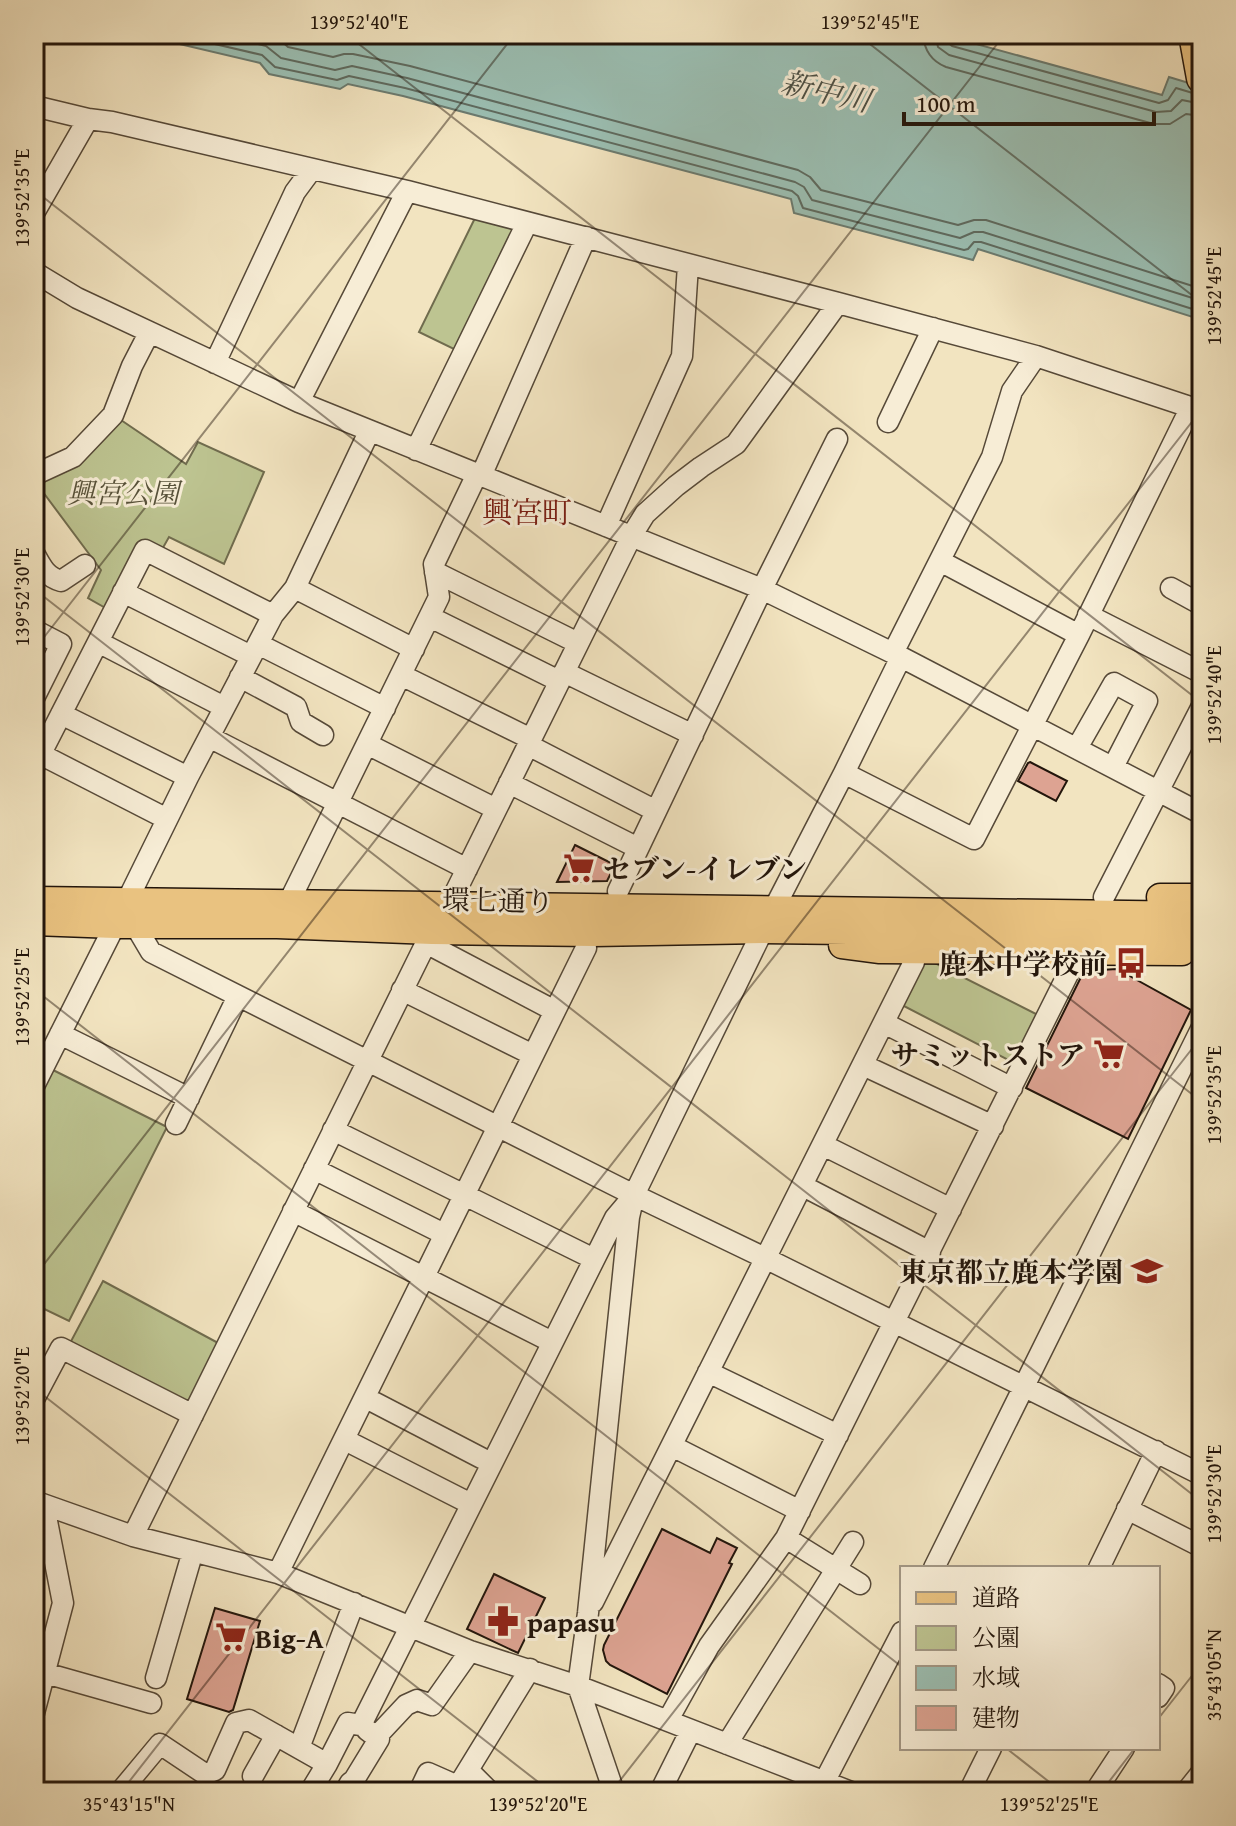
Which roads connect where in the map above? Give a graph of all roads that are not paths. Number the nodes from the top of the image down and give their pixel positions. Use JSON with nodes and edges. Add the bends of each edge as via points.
{"nodes":[{"id":1,"x":1195,"y":39,"type":"edge"},
{"id":2,"x":1202,"y":78,"type":"edge"},
{"id":3,"x":34,"y":106,"type":"edge"},
{"id":4,"x":88,"y":119,"type":"junction"},
{"id":5,"x":312,"y":169,"type":"junction"},
{"id":6,"x":407,"y":191,"type":"junction"},
{"id":7,"x":34,"y":213,"type":"edge"},
{"id":8,"x":527,"y":223,"type":"junction"},
{"id":9,"x":586,"y":237,"type":"junction"},
{"id":10,"x":688,"y":265,"type":"junction"},
{"id":11,"x":34,"y":272,"type":"edge"},
{"id":12,"x":838,"y":303,"type":"junction"},
{"id":13,"x":933,"y":328,"type":"junction"},
{"id":14,"x":149,"y":333,"type":"junction"},
{"id":15,"x":1036,"y":356,"type":"junction"},
{"id":16,"x":215,"y":363,"type":"junction"},
{"id":17,"x":299,"y":402,"type":"junction"},
{"id":18,"x":1197,"y":415,"type":"edge"},
{"id":19,"x":888,"y":422,"type":"dead end"},
{"id":20,"x":369,"y":432,"type":"junction"},
{"id":21,"x":837,"y":439,"type":"dead end"},
{"id":22,"x":416,"y":450,"type":"junction"},
{"id":23,"x":34,"y":475,"type":"edge"},
{"id":24,"x":479,"y":475,"type":"junction"},
{"id":25,"x":606,"y":526,"type":"junction"},
{"id":26,"x":632,"y":535,"type":"junction"},
{"id":27,"x":34,"y":553,"type":"edge"},
{"id":28,"x":940,"y":561,"type":"junction"},
{"id":29,"x":85,"y":565,"type":"dead end"},
{"id":30,"x":435,"y":572,"type":"junction"},
{"id":31,"x":295,"y":588,"type":"junction"},
{"id":32,"x":1171,"y":588,"type":"dead end"},
{"id":33,"x":762,"y":589,"type":"junction"},
{"id":34,"x":123,"y":592,"type":"junction"},
{"id":35,"x":1202,"y":605,"type":"edge"},
{"id":36,"x":273,"y":615,"type":"junction"},
{"id":37,"x":1088,"y":615,"type":"junction"},
{"id":38,"x":430,"y":617,"type":"junction"},
{"id":39,"x":34,"y":630,"type":"edge"},
{"id":40,"x":1079,"y":635,"type":"junction"},
{"id":41,"x":98,"y":642,"type":"junction"},
{"id":42,"x":578,"y":643,"type":"junction"},
{"id":43,"x":414,"y":649,"type":"junction"},
{"id":44,"x":255,"y":650,"type":"junction"},
{"id":45,"x":897,"y":655,"type":"junction"},
{"id":46,"x":1202,"y":673,"type":"edge"},
{"id":47,"x":401,"y":675,"type":"junction"},
{"id":48,"x":240,"y":677,"type":"junction"},
{"id":49,"x":562,"y":677,"type":"junction"},
{"id":50,"x":34,"y":698,"type":"edge"},
{"id":51,"x":224,"y":707,"type":"junction"},
{"id":52,"x":385,"y":708,"type":"junction"},
{"id":53,"x":61,"y":714,"type":"junction"},
{"id":54,"x":1200,"y":717,"type":"edge"},
{"id":55,"x":1032,"y":725,"type":"junction"},
{"id":56,"x":323,"y":735,"type":"dead end"},
{"id":57,"x":693,"y":735,"type":"junction"},
{"id":58,"x":209,"y":737,"type":"junction"},
{"id":59,"x":529,"y":742,"type":"junction"},
{"id":60,"x":367,"y":744,"type":"junction"},
{"id":61,"x":1077,"y":748,"type":"junction"},
{"id":62,"x":37,"y":761,"type":"edge"},
{"id":63,"x":1113,"y":767,"type":"junction"},
{"id":64,"x":844,"y":773,"type":"junction"},
{"id":65,"x":188,"y":777,"type":"junction"},
{"id":66,"x":509,"y":783,"type":"junction"},
{"id":67,"x":1159,"y":791,"type":"junction"},
{"id":68,"x":338,"y":802,"type":"junction"},
{"id":69,"x":496,"y":809,"type":"junction"},
{"id":70,"x":656,"y":811,"type":"junction"},
{"id":71,"x":1202,"y":814,"type":"edge"},
{"id":72,"x":167,"y":819,"type":"junction"},
{"id":73,"x":638,"y":848,"type":"junction"},
{"id":74,"x":467,"y":869,"type":"junction"},
{"id":75,"x":618,"y":891,"type":"dead end"},
{"id":76,"x":1202,"y":897,"type":"edge"},
{"id":77,"x":34,"y":900,"type":"edge"},
{"id":78,"x":288,"y":904,"type":"junction"},
{"id":79,"x":449,"y":905,"type":"junction"},
{"id":80,"x":1116,"y":915,"type":"junction"},
{"id":81,"x":1202,"y":915,"type":"edge"},
{"id":82,"x":125,"y":917,"type":"junction"},
{"id":83,"x":769,"y":921,"type":"junction"},
{"id":84,"x":34,"y":922,"type":"edge"},
{"id":85,"x":1202,"y":935,"type":"edge"},
{"id":86,"x":429,"y":937,"type":"junction"},
{"id":87,"x":586,"y":948,"type":"dead end"},
{"id":88,"x":1079,"y":952,"type":"junction"},
{"id":89,"x":1202,"y":953,"type":"edge"},
{"id":90,"x":914,"y":962,"type":"dead end"},
{"id":91,"x":402,"y":990,"type":"junction"},
{"id":92,"x":238,"y":996,"type":"junction"},
{"id":93,"x":555,"y":1011,"type":"junction"},
{"id":94,"x":884,"y":1023,"type":"junction"},
{"id":95,"x":1202,"y":1027,"type":"edge"},
{"id":96,"x":60,"y":1034,"type":"junction"},
{"id":97,"x":533,"y":1055,"type":"junction"},
{"id":98,"x":368,"y":1061,"type":"junction"},
{"id":99,"x":863,"y":1065,"type":"junction"},
{"id":100,"x":34,"y":1086,"type":"edge"},
{"id":101,"x":1012,"y":1088,"type":"junction"},
{"id":102,"x":189,"y":1098,"type":"junction"},
{"id":103,"x":176,"y":1124,"type":"dead end"},
{"id":104,"x":993,"y":1126,"type":"junction"},
{"id":105,"x":497,"y":1127,"type":"junction"},
{"id":106,"x":333,"y":1130,"type":"junction"},
{"id":107,"x":823,"y":1145,"type":"junction"},
{"id":108,"x":314,"y":1169,"type":"junction"},
{"id":109,"x":803,"y":1186,"type":"junction"},
{"id":110,"x":464,"y":1195,"type":"junction"},
{"id":111,"x":634,"y":1195,"type":"junction"},
{"id":112,"x":951,"y":1209,"type":"junction"},
{"id":113,"x":293,"y":1211,"type":"junction"},
{"id":114,"x":444,"y":1234,"type":"junction"},
{"id":115,"x":930,"y":1252,"type":"junction"},
{"id":116,"x":594,"y":1259,"type":"junction"},
{"id":117,"x":767,"y":1259,"type":"junction"},
{"id":118,"x":423,"y":1276,"type":"junction"},
{"id":119,"x":895,"y":1324,"type":"junction"},
{"id":120,"x":552,"y":1342,"type":"junction"},
{"id":121,"x":708,"y":1372,"type":"junction"},
{"id":122,"x":1025,"y":1388,"type":"junction"},
{"id":123,"x":366,"y":1398,"type":"junction"},
{"id":124,"x":34,"y":1399,"type":"edge"},
{"id":125,"x":193,"y":1415,"type":"junction"},
{"id":126,"x":838,"y":1435,"type":"junction"},
{"id":127,"x":345,"y":1440,"type":"junction"},
{"id":128,"x":672,"y":1446,"type":"junction"},
{"id":129,"x":1156,"y":1451,"type":"junction"},
{"id":130,"x":491,"y":1463,"type":"junction"},
{"id":131,"x":1202,"y":1475,"type":"edge"},
{"id":132,"x":39,"y":1504,"type":"edge"},
{"id":133,"x":471,"y":1504,"type":"junction"},
{"id":134,"x":1127,"y":1509,"type":"junction"},
{"id":135,"x":800,"y":1511,"type":"junction"},
{"id":136,"x":133,"y":1536,"type":"junction"},
{"id":137,"x":786,"y":1538,"type":"junction"},
{"id":138,"x":853,"y":1542,"type":"dead end"},
{"id":139,"x":1202,"y":1547,"type":"edge"},
{"id":140,"x":193,"y":1551,"type":"junction"},
{"id":141,"x":935,"y":1566,"type":"edge"},
{"id":142,"x":1100,"y":1566,"type":"edge"},
{"id":143,"x":837,"y":1570,"type":"junction"},
{"id":144,"x":278,"y":1573,"type":"junction"},
{"id":145,"x":860,"y":1584,"type":"dead end"},
{"id":146,"x":354,"y":1603,"type":"junction"},
{"id":147,"x":588,"y":1613,"type":"junction"},
{"id":148,"x":409,"y":1626,"type":"junction"},
{"id":149,"x":900,"y":1641,"type":"edge"},
{"id":150,"x":470,"y":1651,"type":"junction"},
{"id":151,"x":895,"y":1665,"type":"edge"},
{"id":152,"x":530,"y":1669,"type":"junction"},
{"id":153,"x":45,"y":1673,"type":"junction"},
{"id":154,"x":156,"y":1678,"type":"dead end"},
{"id":155,"x":578,"y":1686,"type":"junction"},
{"id":156,"x":151,"y":1703,"type":"dead end"},
{"id":157,"x":34,"y":1713,"type":"edge"},
{"id":158,"x":668,"y":1720,"type":"junction"},
{"id":159,"x":691,"y":1730,"type":"junction"},
{"id":160,"x":368,"y":1731,"type":"junction"},
{"id":161,"x":276,"y":1735,"type":"junction"},
{"id":162,"x":727,"y":1744,"type":"junction"},
{"id":163,"x":299,"y":1748,"type":"junction"},
{"id":164,"x":990,"y":1750,"type":"edge"},
{"id":165,"x":1123,"y":1750,"type":"edge"},
{"id":166,"x":327,"y":1764,"type":"junction"},
{"id":167,"x":468,"y":1770,"type":"junction"},
{"id":168,"x":1202,"y":1772,"type":"edge"},
{"id":169,"x":253,"y":1776,"type":"dead end"},
{"id":170,"x":822,"y":1787,"type":"edge"},
{"id":171,"x":120,"y":1792,"type":"edge"},
{"id":172,"x":310,"y":1792,"type":"edge"},
{"id":173,"x":345,"y":1792,"type":"edge"},
{"id":174,"x":419,"y":1792,"type":"edge"},
{"id":175,"x":490,"y":1792,"type":"edge"},
{"id":176,"x":614,"y":1792,"type":"edge"},
{"id":177,"x":660,"y":1792,"type":"edge"},
{"id":178,"x":851,"y":1792,"type":"edge"},
{"id":179,"x":969,"y":1792,"type":"edge"},
{"id":180,"x":1095,"y":1792,"type":"edge"},
{"id":181,"x":1186,"y":1792,"type":"edge"}],
"edges":[{"from":1,"to":2,"type":"highway"},
{"from":3,"to":4,"type":"street"},
{"from":4,"to":5,"type":"street"},
{"from":4,"to":7,"type":"street"},
{"from":5,"to":6,"type":"street"},
{"from":5,"to":16,"type":"street","via":[[295,192]]},
{"from":6,"to":8,"type":"street"},
{"from":6,"to":17,"type":"street"},
{"from":8,"to":9,"type":"street"},
{"from":8,"to":22,"type":"street"},
{"from":9,"to":10,"type":"street"},
{"from":9,"to":24,"type":"street"},
{"from":10,"to":12,"type":"street"},
{"from":10,"to":25,"type":"street","via":[[682,356]]},
{"from":11,"to":14,"type":"street"},
{"from":12,"to":13,"type":"street"},
{"from":12,"to":26,"type":"street","via":[[736,444],[676,486],[645,514]]},
{"from":13,"to":15,"type":"street"},
{"from":13,"to":19,"type":"street"},
{"from":14,"to":16,"type":"street"},
{"from":14,"to":23,"type":"street","via":[[113,415],[73,457]]},
{"from":15,"to":18,"type":"street"},
{"from":15,"to":28,"type":"street","via":[[1012,391],[992,457]]},
{"from":16,"to":17,"type":"street"},
{"from":17,"to":20,"type":"street"},
{"from":18,"to":37,"type":"street"},
{"from":20,"to":22,"type":"street"},
{"from":20,"to":31,"type":"street"},
{"from":21,"to":33,"type":"street"},
{"from":22,"to":24,"type":"street"},
{"from":24,"to":25,"type":"street"},
{"from":24,"to":30,"type":"street","via":[[434,564]]},
{"from":25,"to":26,"type":"street"},
{"from":26,"to":33,"type":"street"},
{"from":26,"to":42,"type":"street"},
{"from":27,"to":29,"type":"street","via":[[45,572],[61,581]]},
{"from":28,"to":40,"type":"street"},
{"from":28,"to":45,"type":"street"},
{"from":30,"to":38,"type":"street","via":[[439,597]]},
{"from":30,"to":42,"type":"street"},
{"from":31,"to":36,"type":"street"},
{"from":31,"to":43,"type":"street"},
{"from":32,"to":35,"type":"street"},
{"from":33,"to":45,"type":"street"},
{"from":33,"to":57,"type":"street"},
{"from":34,"to":36,"type":"street","via":[[145,550]]},
{"from":34,"to":41,"type":"street"},
{"from":34,"to":44,"type":"street"},
{"from":36,"to":44,"type":"street"},
{"from":37,"to":40,"type":"street"},
{"from":37,"to":46,"type":"street"},
{"from":38,"to":43,"type":"street"},
{"from":38,"to":49,"type":"street"},
{"from":39,"to":50,"type":"street","via":[[61,644]]},
{"from":40,"to":55,"type":"street"},
{"from":41,"to":51,"type":"street"},
{"from":41,"to":53,"type":"street"},
{"from":42,"to":49,"type":"street"},
{"from":43,"to":47,"type":"street"},
{"from":44,"to":48,"type":"street"},
{"from":44,"to":52,"type":"street"},
{"from":45,"to":55,"type":"street"},
{"from":45,"to":64,"type":"street"},
{"from":47,"to":52,"type":"street"},
{"from":47,"to":59,"type":"street"},
{"from":48,"to":51,"type":"street"},
{"from":48,"to":56,"type":"street","via":[[296,707],[301,722]]},
{"from":49,"to":57,"type":"street"},
{"from":49,"to":59,"type":"street"},
{"from":51,"to":58,"type":"street"},
{"from":52,"to":60,"type":"street"},
{"from":53,"to":62,"type":"street"},
{"from":53,"to":65,"type":"street"},
{"from":54,"to":67,"type":"street"},
{"from":55,"to":61,"type":"street"},
{"from":55,"to":64,"type":"street","via":[[974,839]]},
{"from":57,"to":70,"type":"street"},
{"from":58,"to":65,"type":"street"},
{"from":58,"to":68,"type":"street"},
{"from":59,"to":66,"type":"street"},
{"from":59,"to":70,"type":"street"},
{"from":60,"to":68,"type":"street"},
{"from":60,"to":69,"type":"street"},
{"from":61,"to":63,"type":"street"},
{"from":61,"to":63,"type":"street","via":[[1114,683],[1147,701]]},
{"from":62,"to":72,"type":"street"},
{"from":63,"to":67,"type":"street"},
{"from":64,"to":83,"type":"street"},
{"from":65,"to":72,"type":"street"},
{"from":66,"to":69,"type":"street"},
{"from":66,"to":73,"type":"street"},
{"from":67,"to":71,"type":"street"},
{"from":67,"to":80,"type":"street"},
{"from":68,"to":74,"type":"street"},
{"from":68,"to":78,"type":"street"},
{"from":69,"to":74,"type":"street"},
{"from":70,"to":73,"type":"street"},
{"from":72,"to":82,"type":"street"},
{"from":73,"to":75,"type":"street"},
{"from":74,"to":79,"type":"street"},
{"from":76,"to":80,"type":"main road"},
{"from":77,"to":82,"type":"main road","name":"環七通り"},
{"from":78,"to":79,"type":"main road","name":"環七通り"},
{"from":78,"to":82,"type":"main road","name":"環七通り"},
{"from":79,"to":83,"type":"main road","name":"環七通り"},
{"from":80,"to":81,"type":"main road","name":"環七通り"},
{"from":80,"to":83,"type":"main road","name":"環七通り"},
{"from":80,"to":83,"type":"main road","via":[[911,895],[844,900]]},
{"from":80,"to":85,"type":"main road","name":"環七通り"},
{"from":82,"to":84,"type":"main road","name":"環七通り"},
{"from":82,"to":86,"type":"main road","name":"環七通り"},
{"from":82,"to":92,"type":"street","via":[[151,952]]},
{"from":82,"to":96,"type":"street"},
{"from":83,"to":86,"type":"main road","name":"環七通り"},
{"from":83,"to":88,"type":"main road","via":[[831,944],[880,950]]},
{"from":83,"to":111,"type":"street"},
{"from":86,"to":91,"type":"street"},
{"from":86,"to":93,"type":"street"},
{"from":87,"to":93,"type":"street"},
{"from":88,"to":89,"type":"main road"},
{"from":88,"to":101,"type":"street"},
{"from":90,"to":94,"type":"street"},
{"from":91,"to":97,"type":"street"},
{"from":91,"to":98,"type":"street"},
{"from":92,"to":98,"type":"street"},
{"from":92,"to":102,"type":"street"},
{"from":93,"to":97,"type":"street"},
{"from":94,"to":99,"type":"street"},
{"from":94,"to":101,"type":"street"},
{"from":95,"to":122,"type":"street"},
{"from":96,"to":100,"type":"street"},
{"from":96,"to":102,"type":"street"},
{"from":97,"to":105,"type":"street"},
{"from":98,"to":105,"type":"street"},
{"from":98,"to":106,"type":"street"},
{"from":99,"to":104,"type":"street"},
{"from":99,"to":107,"type":"street"},
{"from":101,"to":104,"type":"street"},
{"from":102,"to":103,"type":"street"},
{"from":104,"to":112,"type":"street"},
{"from":105,"to":110,"type":"street"},
{"from":105,"to":111,"type":"street"},
{"from":106,"to":108,"type":"street"},
{"from":106,"to":110,"type":"street"},
{"from":107,"to":109,"type":"street"},
{"from":107,"to":112,"type":"street"},
{"from":108,"to":113,"type":"street"},
{"from":108,"to":114,"type":"street"},
{"from":109,"to":115,"type":"street"},
{"from":109,"to":117,"type":"street"},
{"from":110,"to":114,"type":"street"},
{"from":110,"to":116,"type":"street"},
{"from":111,"to":116,"type":"street"},
{"from":111,"to":117,"type":"street"},
{"from":111,"to":147,"type":"street"},
{"from":112,"to":115,"type":"street"},
{"from":113,"to":118,"type":"street"},
{"from":113,"to":125,"type":"street"},
{"from":114,"to":118,"type":"street"},
{"from":115,"to":119,"type":"street"},
{"from":116,"to":120,"type":"street"},
{"from":117,"to":119,"type":"street"},
{"from":117,"to":121,"type":"street"},
{"from":118,"to":120,"type":"street"},
{"from":118,"to":123,"type":"street"},
{"from":119,"to":122,"type":"street"},
{"from":119,"to":126,"type":"street"},
{"from":120,"to":130,"type":"street"},
{"from":121,"to":126,"type":"street"},
{"from":121,"to":128,"type":"street"},
{"from":122,"to":129,"type":"street"},
{"from":122,"to":141,"type":"street"},
{"from":123,"to":127,"type":"street"},
{"from":123,"to":130,"type":"street"},
{"from":124,"to":125,"type":"street","via":[[61,1348]]},
{"from":125,"to":136,"type":"street"},
{"from":126,"to":135,"type":"street"},
{"from":127,"to":133,"type":"street"},
{"from":127,"to":144,"type":"street"},
{"from":128,"to":135,"type":"street"},
{"from":128,"to":147,"type":"street"},
{"from":129,"to":131,"type":"street"},
{"from":129,"to":134,"type":"street"},
{"from":130,"to":133,"type":"street"},
{"from":132,"to":136,"type":"street"},
{"from":132,"to":153,"type":"street","via":[[63,1603]]},
{"from":133,"to":148,"type":"street"},
{"from":134,"to":139,"type":"street"},
{"from":134,"to":142,"type":"street"},
{"from":135,"to":137,"type":"street"},
{"from":136,"to":140,"type":"street"},
{"from":137,"to":143,"type":"street"},
{"from":137,"to":158,"type":"street","via":[[709,1646]]},
{"from":138,"to":143,"type":"street"},
{"from":140,"to":144,"type":"street"},
{"from":140,"to":154,"type":"street"},
{"from":143,"to":145,"type":"street"},
{"from":143,"to":162,"type":"street"},
{"from":144,"to":146,"type":"street"},
{"from":146,"to":148,"type":"street"},
{"from":146,"to":163,"type":"street"},
{"from":147,"to":155,"type":"street"},
{"from":148,"to":150,"type":"street"},
{"from":148,"to":160,"type":"street"},
{"from":149,"to":151,"type":"street"},
{"from":150,"to":152,"type":"street"},
{"from":150,"to":160,"type":"street","via":[[432,1705],[417,1700]]},
{"from":151,"to":170,"type":"street"},
{"from":152,"to":155,"type":"street"},
{"from":152,"to":167,"type":"street"},
{"from":153,"to":156,"type":"street"},
{"from":153,"to":157,"type":"street"},
{"from":155,"to":158,"type":"street"},
{"from":155,"to":176,"type":"street"},
{"from":158,"to":159,"type":"street"},
{"from":159,"to":162,"type":"street"},
{"from":159,"to":177,"type":"street"},
{"from":160,"to":166,"type":"street","via":[[348,1723]]},
{"from":160,"to":173,"type":"street","via":[[379,1739]]},
{"from":161,"to":163,"type":"street"},
{"from":161,"to":169,"type":"street"},
{"from":161,"to":171,"type":"street","via":[[249,1720],[236,1723],[215,1770],[205,1774],[160,1744]]},
{"from":162,"to":170,"type":"street"},
{"from":163,"to":166,"type":"street"},
{"from":164,"to":179,"type":"street"},
{"from":165,"to":180,"type":"street"},
{"from":166,"to":172,"type":"street"},
{"from":167,"to":174,"type":"street","via":[[460,1783],[453,1784],[428,1773]]},
{"from":167,"to":175,"type":"street"},
{"from":168,"to":181,"type":"street"},
{"from":170,"to":178,"type":"street"}]}
